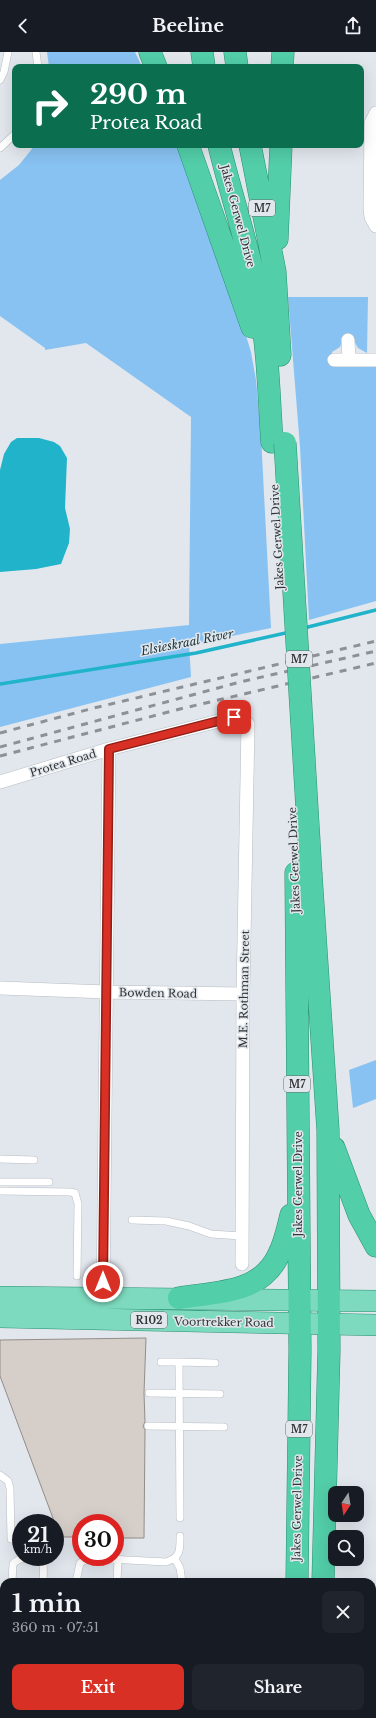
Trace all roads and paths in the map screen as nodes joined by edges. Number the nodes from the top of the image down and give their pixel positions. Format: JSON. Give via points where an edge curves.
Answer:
{"nodes":[{"id":1,"x":8,"y":52,"type":"edge"},
{"id":2,"x":36,"y":52,"type":"edge"},
{"id":3,"x":150,"y":52,"type":"edge"},
{"id":4,"x":202,"y":52,"type":"edge"},
{"id":5,"x":235,"y":52,"type":"edge"},
{"id":6,"x":283,"y":52,"type":"edge"},
{"id":7,"x":38,"y":64,"type":"edge"},
{"id":8,"x":155,"y":64,"type":"edge"},
{"id":9,"x":204,"y":64,"type":"edge"},
{"id":10,"x":237,"y":64,"type":"edge"},
{"id":11,"x":282,"y":64,"type":"edge"},
{"id":12,"x":0,"y":80,"type":"edge"},
{"id":13,"x":376,"y":113,"type":"edge"},
{"id":14,"x":12,"y":137,"type":"edge"},
{"id":15,"x":0,"y":148,"type":"edge"},
{"id":16,"x":189,"y":148,"type":"edge"},
{"id":17,"x":220,"y":148,"type":"edge"},
{"id":18,"x":251,"y":148,"type":"edge"},
{"id":19,"x":281,"y":148,"type":"edge"},
{"id":20,"x":376,"y":226,"type":"edge"},
{"id":21,"x":275,"y":272,"type":"junction"},
{"id":22,"x":348,"y":340,"type":"dead end"},
{"id":23,"x":334,"y":360,"type":"dead end"},
{"id":24,"x":349,"y":360,"type":"junction"},
{"id":25,"x":376,"y":360,"type":"edge"},
{"id":26,"x":268,"y":384,"type":"junction"},
{"id":27,"x":278,"y":442,"type":"junction"},
{"id":28,"x":242,"y":718,"type":"joint"},
{"id":29,"x":109,"y":749,"type":"junction"},
{"id":30,"x":0,"y":782,"type":"edge"},
{"id":31,"x":303,"y":874,"type":"junction"},
{"id":32,"x":0,"y":988,"type":"edge"},
{"id":33,"x":107,"y":992,"type":"junction"},
{"id":34,"x":243,"y":994,"type":"junction"},
{"id":35,"x":328,"y":1130,"type":"junction"},
{"id":36,"x":0,"y":1159,"type":"edge"},
{"id":37,"x":34,"y":1160,"type":"dead end"},
{"id":38,"x":0,"y":1182,"type":"edge"},
{"id":39,"x":49,"y":1182,"type":"dead end"},
{"id":40,"x":0,"y":1191,"type":"edge"},
{"id":41,"x":298,"y":1192,"type":"junction"},
{"id":42,"x":132,"y":1220,"type":"dead end"},
{"id":43,"x":242,"y":1236,"type":"junction"},
{"id":44,"x":376,"y":1246,"type":"edge"},
{"id":45,"x":242,"y":1264,"type":"dead end"},
{"id":46,"x":76,"y":1276,"type":"dead end"},
{"id":47,"x":0,"y":1297,"type":"edge"},
{"id":48,"x":103,"y":1298,"type":"junction"},
{"id":49,"x":179,"y":1298,"type":"junction"},
{"id":50,"x":299,"y":1300,"type":"junction"},
{"id":51,"x":329,"y":1300,"type":"junction"},
{"id":52,"x":376,"y":1301,"type":"edge"},
{"id":53,"x":0,"y":1316,"type":"edge"},
{"id":54,"x":299,"y":1324,"type":"junction"},
{"id":55,"x":329,"y":1324,"type":"junction"},
{"id":56,"x":376,"y":1325,"type":"edge"},
{"id":57,"x":161,"y":1362,"type":"dead end"},
{"id":58,"x":179,"y":1362,"type":"junction"},
{"id":59,"x":214,"y":1363,"type":"dead end"},
{"id":60,"x":149,"y":1393,"type":"dead end"},
{"id":61,"x":180,"y":1394,"type":"junction"},
{"id":62,"x":220,"y":1394,"type":"dead end"},
{"id":63,"x":148,"y":1426,"type":"dead end"},
{"id":64,"x":180,"y":1426,"type":"junction"},
{"id":65,"x":224,"y":1427,"type":"dead end"},
{"id":66,"x":0,"y":1475,"type":"edge"},
{"id":67,"x":180,"y":1518,"type":"dead end"},
{"id":68,"x":180,"y":1536,"type":"dead end"},
{"id":69,"x":12,"y":1539,"type":"edge"},
{"id":70,"x":175,"y":1559,"type":"junction"},
{"id":71,"x":124,"y":1560,"type":"edge"},
{"id":72,"x":13,"y":1566,"type":"edge"},
{"id":73,"x":43,"y":1566,"type":"edge"},
{"id":74,"x":80,"y":1566,"type":"edge"},
{"id":75,"x":118,"y":1566,"type":"edge"},
{"id":76,"x":12,"y":1578,"type":"edge"},
{"id":77,"x":43,"y":1578,"type":"edge"},
{"id":78,"x":77,"y":1578,"type":"edge"},
{"id":79,"x":117,"y":1578,"type":"edge"},
{"id":80,"x":181,"y":1578,"type":"edge"},
{"id":81,"x":297,"y":1578,"type":"edge"},
{"id":82,"x":323,"y":1578,"type":"edge"}],
"edges":[{"from":1,"to":12,"type":"lane"},
{"from":2,"to":7,"type":"lane"},
{"from":3,"to":8,"type":"highway"},
{"from":4,"to":9,"type":"highway"},
{"from":5,"to":10,"type":"highway"},
{"from":6,"to":11,"type":"highway"},
{"from":13,"to":20,"type":"street","via":[[371,123],[370,208]]},
{"from":14,"to":15,"type":"lane"},
{"from":16,"to":26,"type":"highway","via":[[247,309]]},
{"from":17,"to":26,"type":"highway","name":"Jakes Gerwel Drive","number":"M7","via":[[259,298],[266,343]]},
{"from":18,"to":21,"type":"highway","name":"Jakes Gerwel Drive","number":"M7"},
{"from":19,"to":21,"type":"highway"},
{"from":21,"to":27,"type":"highway","name":"Jakes Gerwel Drive","number":"M7"},
{"from":22,"to":24,"type":"street"},
{"from":23,"to":24,"type":"street"},
{"from":24,"to":25,"type":"street"},
{"from":26,"to":27,"type":"highway","name":"Jakes Gerwel Drive","number":"M7"},
{"from":27,"to":31,"type":"highway","name":"Jakes Gerwel Drive","number":"M7","bridge":true},
{"from":28,"to":29,"type":"street","name":"Protea Road","via":[[234,717]]},
{"from":28,"to":34,"type":"street","name":"M.E. Rothman Street","via":[[249,728]]},
{"from":29,"to":30,"type":"street","name":"Protea Road"},
{"from":29,"to":33,"type":"street"},
{"from":31,"to":35,"type":"highway","name":"Jakes Gerwel Drive","number":"M7"},
{"from":31,"to":41,"type":"highway","name":"Jakes Gerwel Drive","number":"M7"},
{"from":32,"to":33,"type":"street","name":"Bowden Road"},
{"from":33,"to":34,"type":"street","name":"Bowden Road"},
{"from":33,"to":48,"type":"street"},
{"from":34,"to":43,"type":"street","name":"M.E. Rothman Street"},
{"from":35,"to":44,"type":"highway","via":[[359,1215]]},
{"from":35,"to":51,"type":"highway","name":"Jakes Gerwel Drive","number":"M7"},
{"from":36,"to":37,"type":"lane"},
{"from":38,"to":39,"type":"lane"},
{"from":40,"to":46,"type":"lane","via":[[75,1194],[78,1204]]},
{"from":41,"to":49,"type":"highway","via":[[282,1246],[266,1274],[242,1288]]},
{"from":41,"to":50,"type":"highway","name":"Jakes Gerwel Drive","number":"M7"},
{"from":42,"to":43,"type":"lane","via":[[166,1221],[211,1234]]},
{"from":43,"to":45,"type":"street","name":"M.E. Rothman Street"},
{"from":47,"to":48,"type":"main road","name":"Voortrekker Road","number":"R102"},
{"from":48,"to":49,"type":"main road","name":"Voortrekker Road","number":"R102"},
{"from":49,"to":50,"type":"main road","name":"Voortrekker Road","number":"R102"},
{"from":50,"to":51,"type":"main road","name":"Voortrekker Road","number":"R102"},
{"from":50,"to":54,"type":"highway","name":"Jakes Gerwel Drive","number":"M7"},
{"from":51,"to":52,"type":"main road","name":"Voortrekker Road","number":"R102"},
{"from":51,"to":55,"type":"highway","name":"Jakes Gerwel Drive","number":"M7"},
{"from":53,"to":54,"type":"main road","name":"Voortrekker Road","number":"R102"},
{"from":54,"to":55,"type":"main road","name":"Voortrekker Road","number":"R102"},
{"from":54,"to":81,"type":"highway","name":"Jakes Gerwel Drive","number":"M7"},
{"from":55,"to":56,"type":"main road","name":"Voortrekker Road","number":"R102"},
{"from":55,"to":82,"type":"highway","name":"Jakes Gerwel Drive","number":"M7"},
{"from":57,"to":58,"type":"lane"},
{"from":58,"to":59,"type":"lane"},
{"from":58,"to":61,"type":"lane"},
{"from":60,"to":61,"type":"lane"},
{"from":61,"to":62,"type":"lane"},
{"from":61,"to":64,"type":"lane"},
{"from":63,"to":64,"type":"lane"},
{"from":64,"to":65,"type":"lane"},
{"from":64,"to":67,"type":"lane"},
{"from":66,"to":69,"type":"lane","via":[[8,1481],[10,1488]]},
{"from":68,"to":70,"type":"lane","via":[[179,1554]]},
{"from":70,"to":71,"type":"lane","via":[[166,1562]]},
{"from":70,"to":80,"type":"lane"},
{"from":72,"to":76,"type":"lane"},
{"from":73,"to":77,"type":"lane"},
{"from":74,"to":78,"type":"lane"},
{"from":75,"to":79,"type":"lane"}]}
